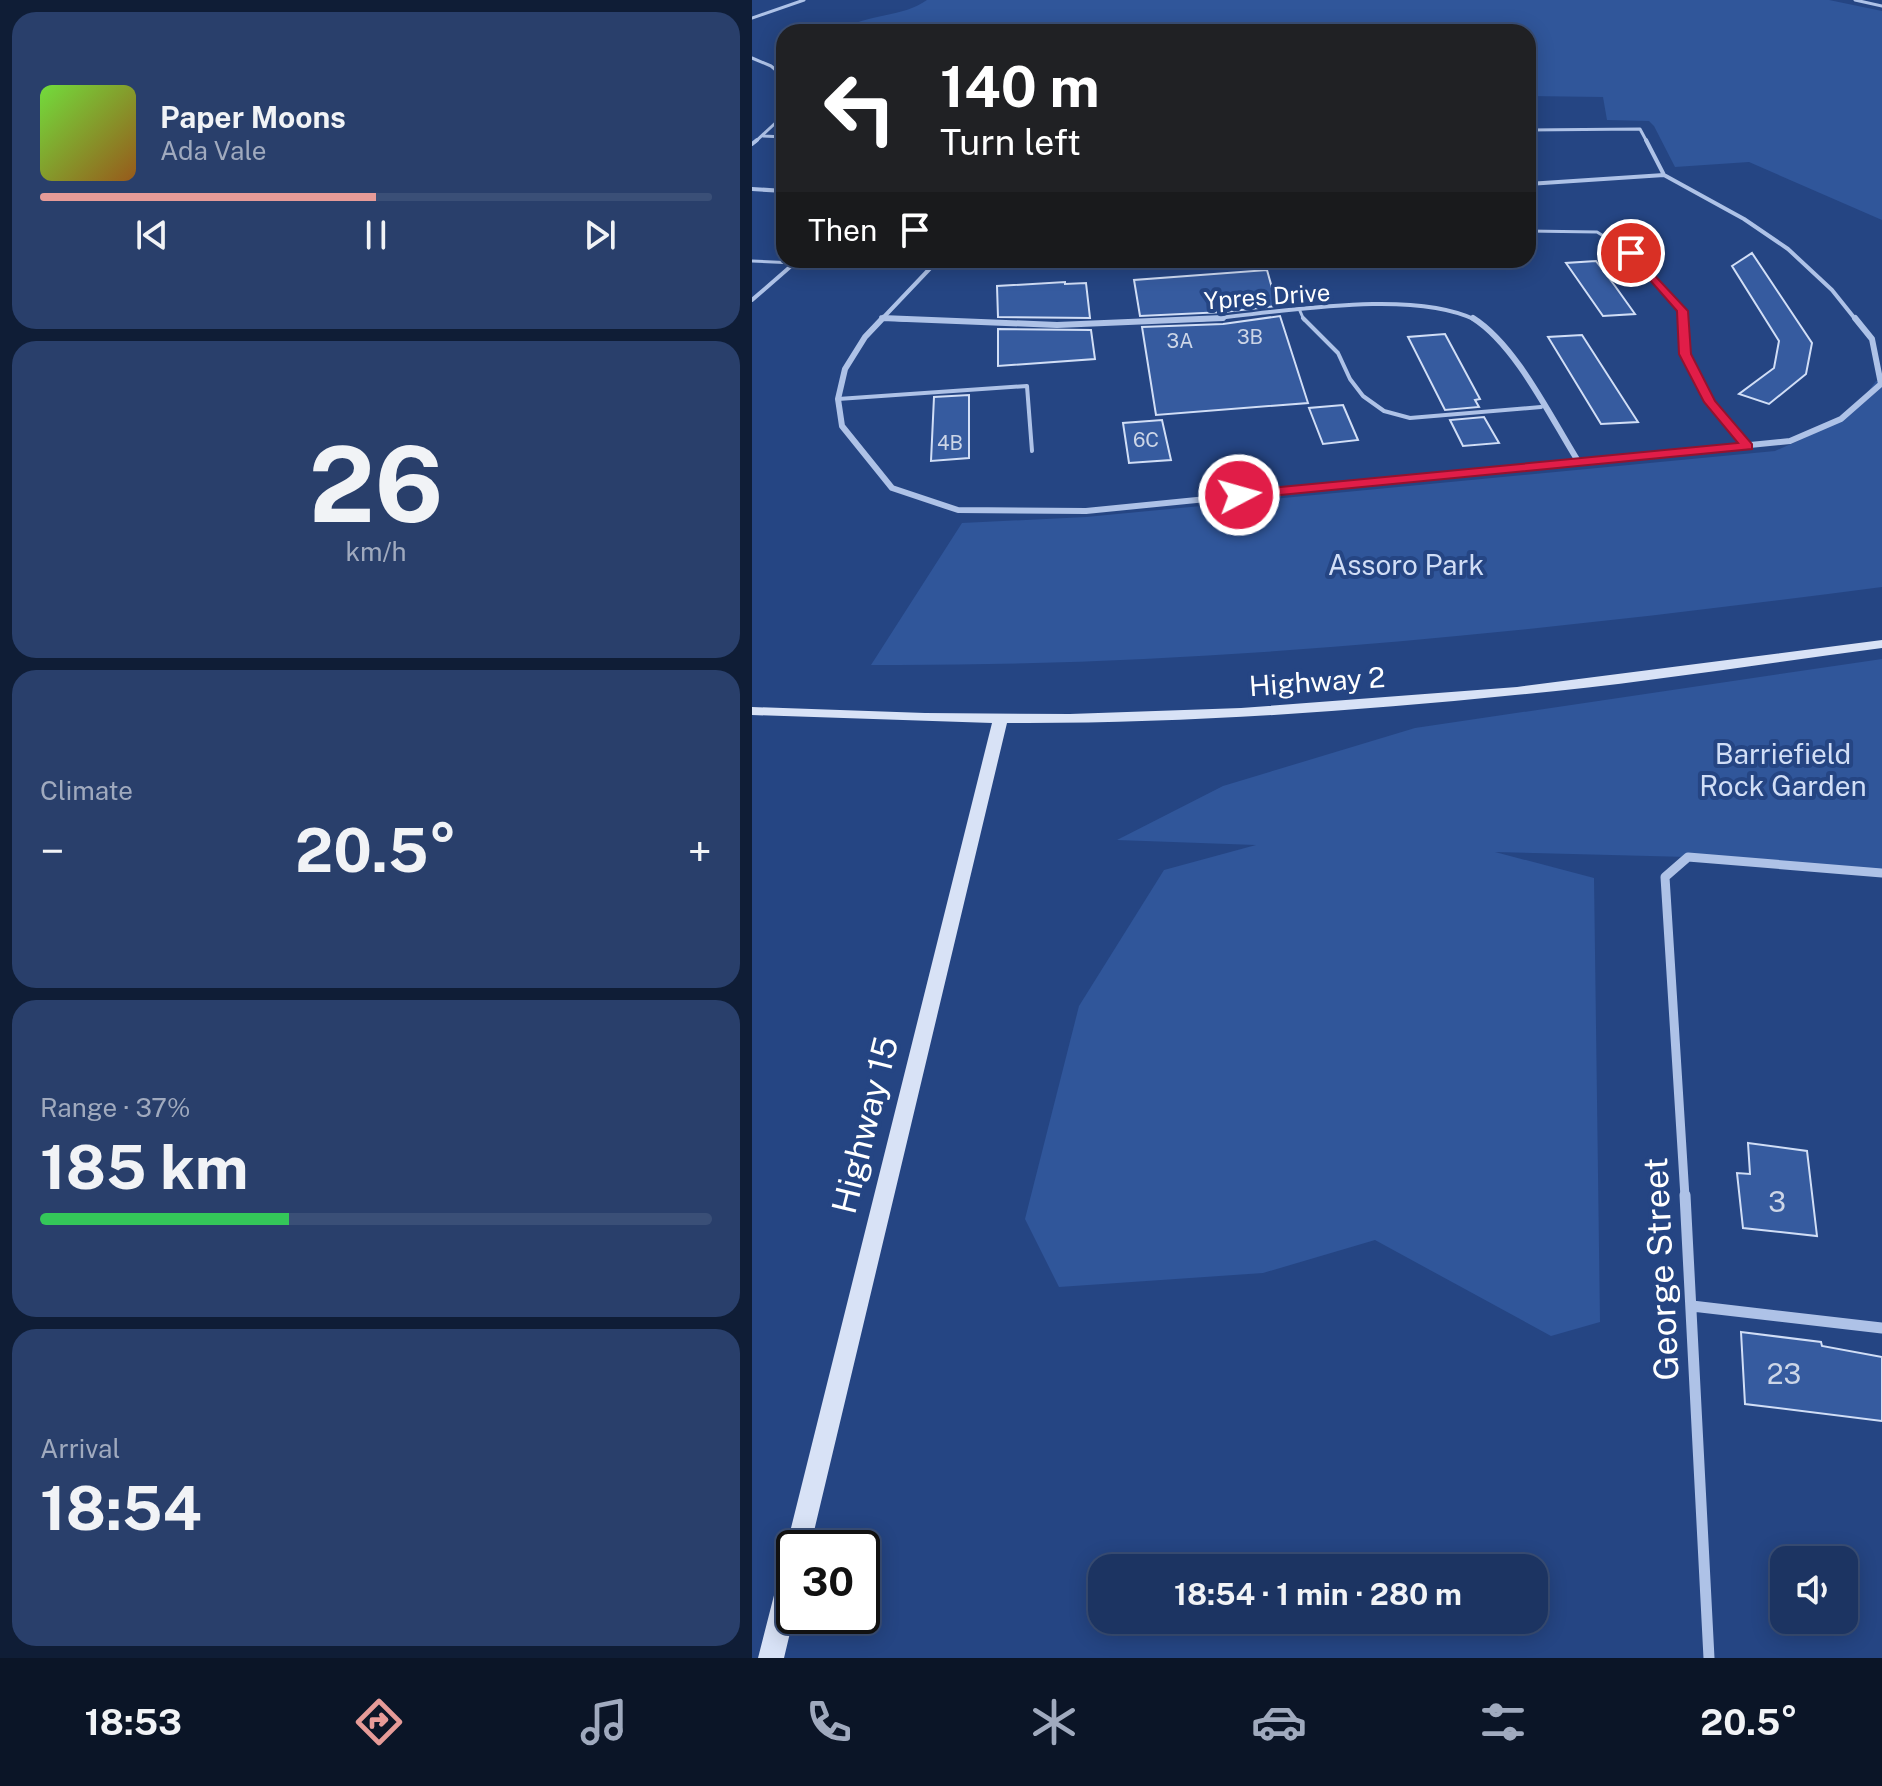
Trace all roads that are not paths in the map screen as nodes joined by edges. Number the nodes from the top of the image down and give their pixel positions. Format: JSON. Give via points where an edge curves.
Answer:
{"nodes":[{"id":1,"x":804,"y":0,"type":"edge"},
{"id":2,"x":1855,"y":0,"type":"edge"},
{"id":3,"x":1882,"y":6,"type":"edge"},
{"id":4,"x":752,"y":18,"type":"edge"},
{"id":5,"x":752,"y":58,"type":"edge"},
{"id":6,"x":776,"y":70,"type":"edge"},
{"id":7,"x":776,"y":123,"type":"edge"},
{"id":8,"x":1536,"y":130,"type":"edge"},
{"id":9,"x":763,"y":136,"type":"junction"},
{"id":10,"x":776,"y":137,"type":"edge"},
{"id":11,"x":752,"y":144,"type":"edge"},
{"id":12,"x":1664,"y":175,"type":"junction"},
{"id":13,"x":1536,"y":183,"type":"edge"},
{"id":14,"x":752,"y":189,"type":"edge"},
{"id":15,"x":776,"y":190,"type":"edge"},
{"id":16,"x":1536,"y":231,"type":"edge"},
{"id":17,"x":752,"y":261,"type":"edge"},
{"id":18,"x":776,"y":261,"type":"edge"},
{"id":19,"x":789,"y":268,"type":"edge"},
{"id":20,"x":930,"y":268,"type":"edge"},
{"id":21,"x":752,"y":300,"type":"edge"},
{"id":22,"x":1300,"y":311,"type":"junction"},
{"id":23,"x":882,"y":318,"type":"junction"},
{"id":24,"x":838,"y":399,"type":"junction"},
{"id":25,"x":1541,"y":407,"type":"junction"},
{"id":26,"x":1747,"y":446,"type":"junction"},
{"id":27,"x":1032,"y":451,"type":"dead end"},
{"id":28,"x":1578,"y":461,"type":"junction"},
{"id":29,"x":1882,"y":644,"type":"edge"},
{"id":30,"x":752,"y":711,"type":"edge"},
{"id":31,"x":1001,"y":718,"type":"junction"},
{"id":32,"x":1882,"y":873,"type":"edge"},
{"id":33,"x":1692,"y":1306,"type":"junction"},
{"id":34,"x":1882,"y":1328,"type":"edge"},
{"id":35,"x":802,"y":1530,"type":"edge"},
{"id":36,"x":777,"y":1634,"type":"edge"},
{"id":37,"x":771,"y":1658,"type":"edge"},
{"id":38,"x":1709,"y":1658,"type":"edge"}],
"edges":[{"from":1,"to":4,"type":"street"},
{"from":2,"to":3,"type":"street"},
{"from":5,"to":6,"type":"street"},
{"from":7,"to":9,"type":"street"},
{"from":8,"to":12,"type":"street","via":[[1640,129]]},
{"from":9,"to":10,"type":"street"},
{"from":9,"to":11,"type":"street"},
{"from":12,"to":13,"type":"street"},
{"from":12,"to":26,"type":"street","via":[[1788,249],[1832,290],[1872,339],[1881,384],[1841,419],[1790,441]]},
{"from":14,"to":15,"type":"street"},
{"from":16,"to":26,"type":"lane","via":[[1597,232],[1631,253],[1683,311],[1685,354],[1710,402]]},
{"from":17,"to":18,"type":"lane"},
{"from":19,"to":21,"type":"street"},
{"from":20,"to":23,"type":"street"},
{"from":22,"to":23,"type":"street","name":"Ypres Drive","via":[[1025,326]]},
{"from":22,"to":25,"type":"street","name":"Ypres Drive","via":[[1422,305],[1477,320],[1500,342]]},
{"from":22,"to":25,"type":"lane","via":[[1306,326],[1339,354],[1352,383],[1389,415],[1410,418]]},
{"from":23,"to":24,"type":"street","via":[[845,369]]},
{"from":24,"to":27,"type":"lane","via":[[1027,386]]},
{"from":24,"to":28,"type":"street","via":[[842,426],[892,488],[958,510],[1086,511]]},
{"from":25,"to":28,"type":"street","name":"Ypres Drive"},
{"from":26,"to":28,"type":"street"},
{"from":29,"to":31,"type":"main road","name":"Highway 2","via":[[1374,704]]},
{"from":30,"to":31,"type":"main road","name":"Highway 2"},
{"from":31,"to":35,"type":"main road","name":"Highway 15"},
{"from":32,"to":33,"type":"street","name":"George Street","via":[[1688,857],[1665,877]]},
{"from":33,"to":34,"type":"street"},
{"from":33,"to":38,"type":"street","name":"George Street"},
{"from":36,"to":37,"type":"main road"}]}
